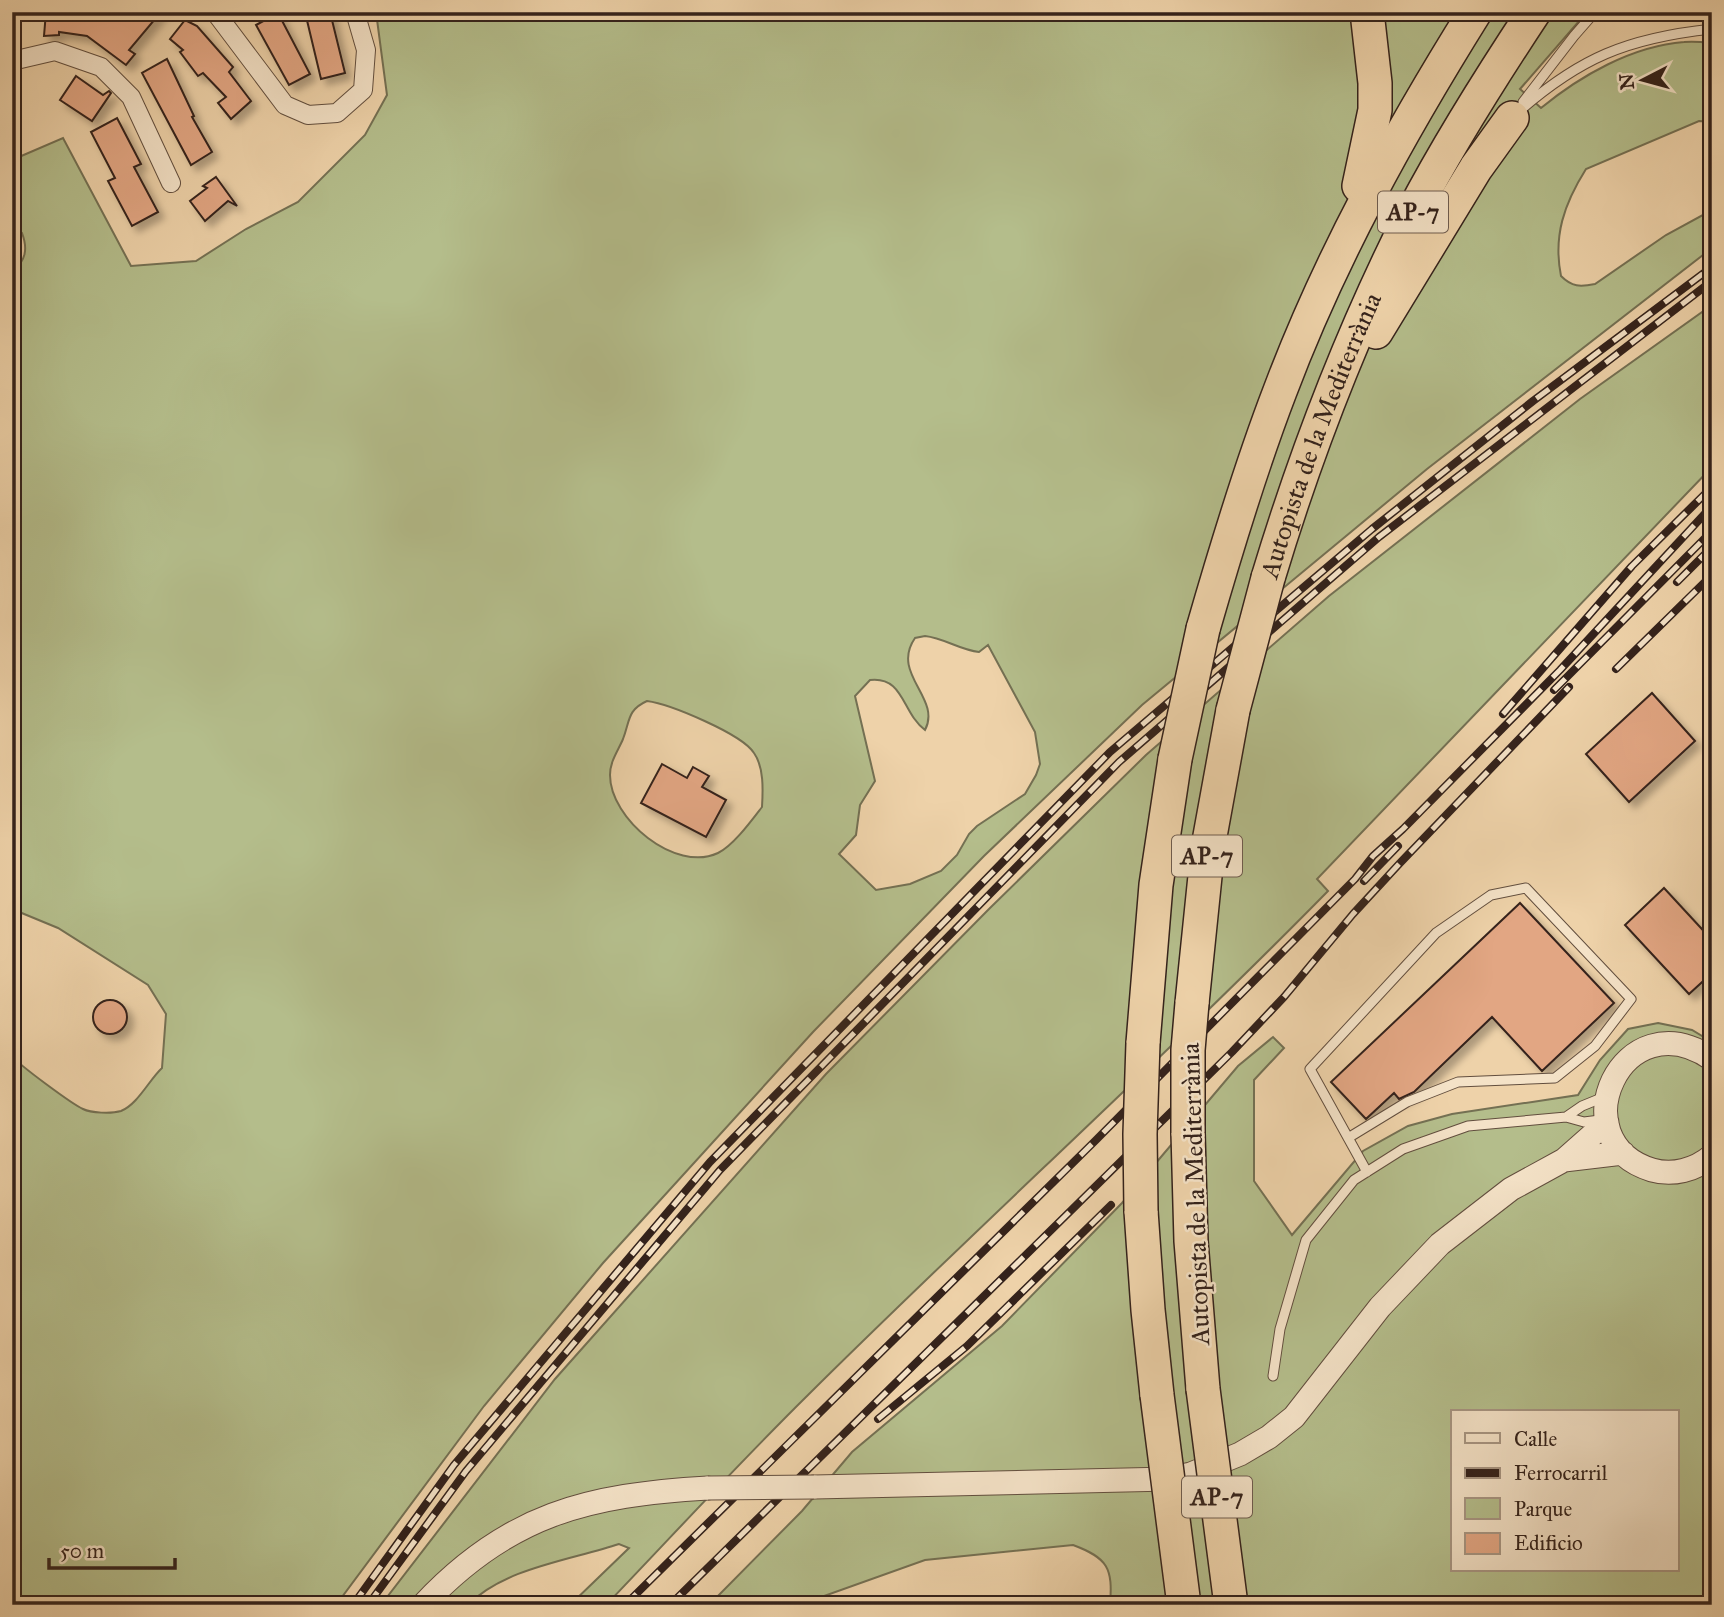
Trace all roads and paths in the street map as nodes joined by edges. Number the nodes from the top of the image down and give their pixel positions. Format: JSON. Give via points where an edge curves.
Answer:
{"nodes":[{"id":1,"x":215,"y":12,"type":"edge"},
{"id":2,"x":355,"y":12,"type":"edge"},
{"id":3,"x":1367,"y":12,"type":"edge"},
{"id":4,"x":1475,"y":12,"type":"edge"},
{"id":5,"x":1534,"y":12,"type":"edge"},
{"id":6,"x":1595,"y":12,"type":"edge"},
{"id":7,"x":1712,"y":29,"type":"edge"},
{"id":8,"x":12,"y":61,"type":"edge"},
{"id":9,"x":1512,"y":118,"type":"junction"},
{"id":10,"x":171,"y":183,"type":"dead end"},
{"id":11,"x":1350,"y":233,"type":"junction"},
{"id":12,"x":1318,"y":426,"type":"junction"},
{"id":13,"x":1712,"y":1059,"type":"edge"},
{"id":14,"x":1606,"y":1113,"type":"junction"},
{"id":15,"x":1566,"y":1117,"type":"junction"},
{"id":16,"x":1349,"y":1138,"type":"junction"},
{"id":17,"x":1623,"y":1153,"type":"junction"},
{"id":18,"x":1710,"y":1159,"type":"edge"},
{"id":19,"x":1564,"y":1160,"type":"junction"},
{"id":20,"x":1367,"y":1172,"type":"junction"},
{"id":21,"x":1273,"y":1376,"type":"dead end"},
{"id":22,"x":423,"y":1605,"type":"edge"},
{"id":23,"x":1184,"y":1605,"type":"edge"},
{"id":24,"x":1231,"y":1605,"type":"edge"}],
"edges":[{"from":1,"to":2,"type":"street","via":[[285,104],[308,114],[337,113],[363,90],[366,50]]},
{"from":3,"to":11,"type":"highway","via":[[1375,110]]},
{"from":4,"to":11,"type":"highway","name":"Autopista de la Mediterrània","number":"AP-7"},
{"from":5,"to":12,"type":"highway","name":"Autopista de la Mediterrània","number":"AP-7","via":[[1414,211]]},
{"from":6,"to":9,"type":"lane"},
{"from":7,"to":9,"type":"lane","via":[[1647,38],[1607,52],[1564,75]]},
{"from":8,"to":10,"type":"street","via":[[55,51],[101,67],[131,97]]},
{"from":9,"to":12,"type":"highway","via":[[1476,168]]},
{"from":11,"to":23,"type":"highway","name":"Autopista de la Mediterrània","number":"AP-7","bridge":true,"via":[[1280,389],[1225,552],[1175,759],[1156,885],[1143,1043],[1141,1212],[1157,1395]]},
{"from":12,"to":24,"type":"highway","name":"Autopista de la Mediterrània","number":"AP-7","bridge":true,"via":[[1268,578],[1233,710],[1208,847],[1188,1050],[1191,1241],[1203,1389]]},
{"from":13,"to":14,"type":"street","via":[[1678,1044],[1654,1045],[1632,1056],[1615,1074]]},
{"from":14,"to":15,"type":"lane","via":[[1584,1122]]},
{"from":14,"to":15,"type":"lane","via":[[1582,1107]]},
{"from":14,"to":17,"type":"street","via":[[1610,1133]]},
{"from":14,"to":19,"type":"street"},
{"from":15,"to":20,"type":"lane","via":[[1468,1126],[1403,1149]]},
{"from":16,"to":16,"type":"lane","via":[[1310,1069],[1436,933],[1491,895],[1526,888],[1631,999],[1595,1046],[1555,1078],[1458,1082],[1407,1102]]},
{"from":16,"to":20,"type":"lane"},
{"from":17,"to":18,"type":"street","via":[[1657,1171],[1683,1171]]},
{"from":17,"to":19,"type":"street"},
{"from":19,"to":22,"type":"street","bridge":true,"via":[[1511,1189],[1440,1244],[1380,1307],[1294,1417],[1269,1437],[1213,1466],[1169,1479],[1138,1481],[708,1488],[621,1495],[569,1508],[493,1544],[444,1582]]},
{"from":20,"to":21,"type":"lane","via":[[1354,1180],[1306,1240],[1280,1329]]}]}
